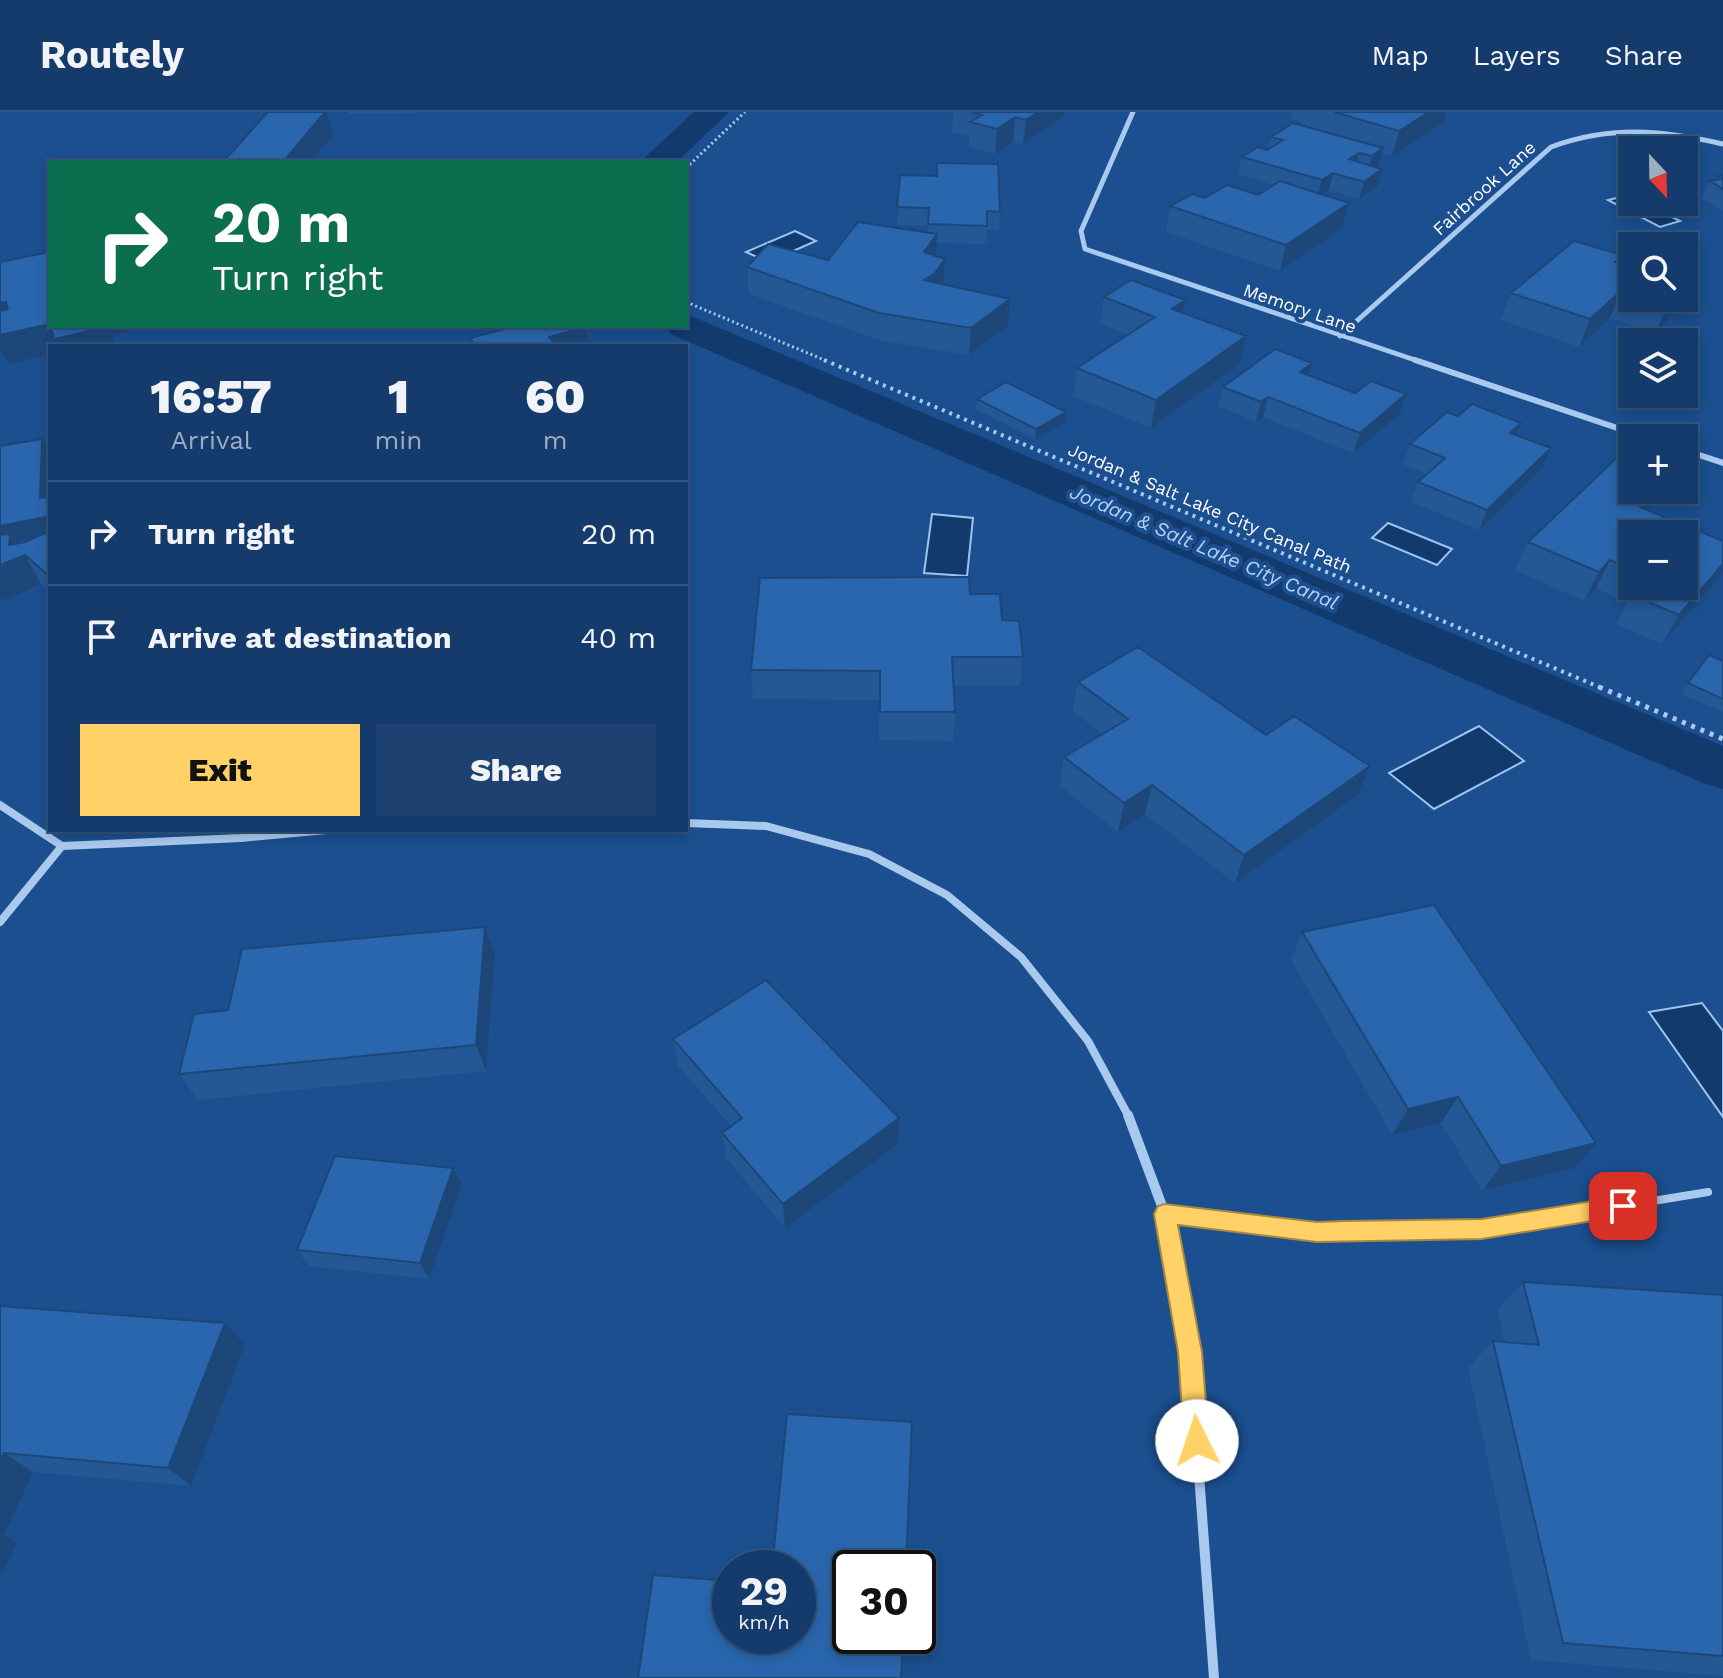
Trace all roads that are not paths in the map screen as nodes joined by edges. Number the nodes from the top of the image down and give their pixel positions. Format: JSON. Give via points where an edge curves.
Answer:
{"nodes":[{"id":1,"x":1133,"y":112,"type":"edge"},
{"id":2,"x":1723,"y":144,"type":"edge"},
{"id":3,"x":1340,"y":336,"type":"junction"},
{"id":4,"x":1618,"y":428,"type":"edge"},
{"id":5,"x":1698,"y":455,"type":"edge"},
{"id":6,"x":1723,"y":463,"type":"edge"},
{"id":7,"x":0,"y":805,"type":"edge"},
{"id":8,"x":688,"y":823,"type":"edge"},
{"id":9,"x":305,"y":832,"type":"edge"},
{"id":10,"x":62,"y":846,"type":"junction"},
{"id":11,"x":0,"y":922,"type":"edge"},
{"id":12,"x":1708,"y":1192,"type":"dead end"},
{"id":13,"x":1165,"y":1214,"type":"junction"},
{"id":14,"x":1214,"y":1678,"type":"edge"}],
"edges":[{"from":1,"to":3,"type":"street","name":"Memory Lane","via":[[1081,231],[1085,249]]},
{"from":2,"to":3,"type":"street","name":"Fairbrook Lane","via":[[1639,129],[1604,130],[1551,147]]},
{"from":3,"to":4,"type":"street","name":"Memory Lane"},
{"from":5,"to":6,"type":"street"},
{"from":7,"to":10,"type":"street"},
{"from":8,"to":13,"type":"street","via":[[766,826],[869,854],[947,895],[1021,957],[1088,1041],[1136,1130]]},
{"from":9,"to":10,"type":"street"},
{"from":10,"to":11,"type":"street"},
{"from":12,"to":13,"type":"lane","via":[[1482,1229],[1317,1232]]},
{"from":13,"to":14,"type":"street","via":[[1190,1352]]}]}
